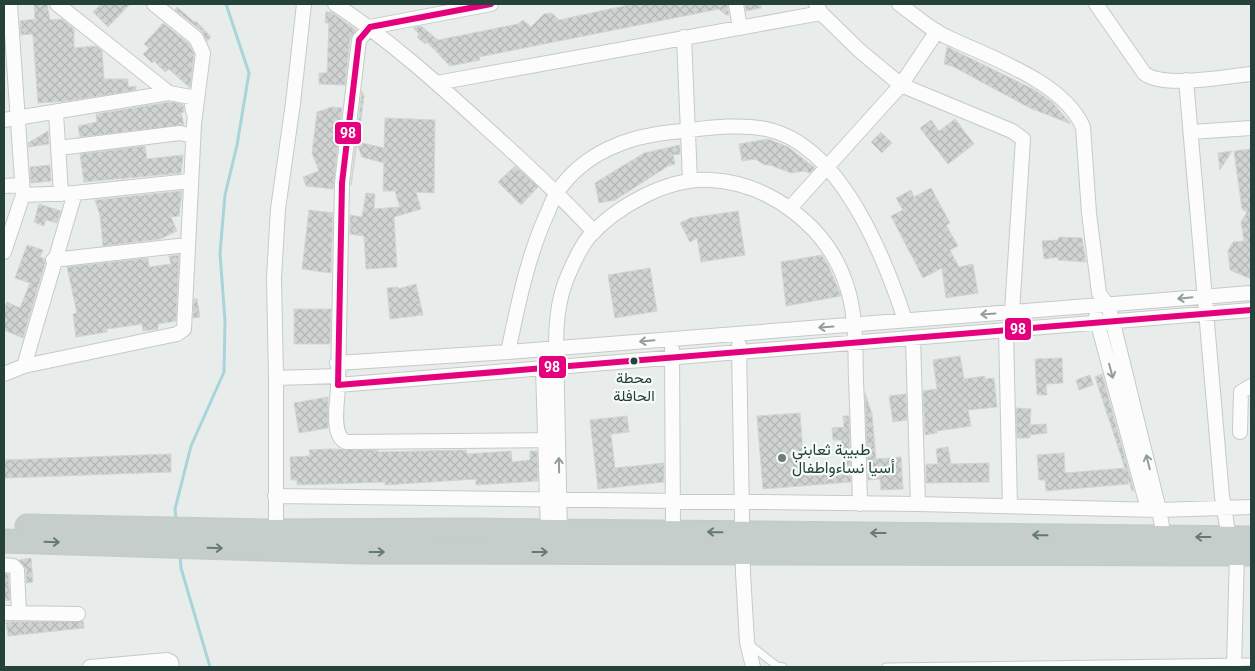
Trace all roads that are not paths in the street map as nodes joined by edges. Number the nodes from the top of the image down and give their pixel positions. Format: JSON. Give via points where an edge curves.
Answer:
{"nodes":[{"id":1,"x":10,"y":4,"type":"edge"},
{"id":2,"x":58,"y":4,"type":"edge"},
{"id":3,"x":154,"y":4,"type":"edge"},
{"id":4,"x":304,"y":4,"type":"edge"},
{"id":5,"x":335,"y":4,"type":"edge"},
{"id":6,"x":491,"y":4,"type":"edge"},
{"id":7,"x":736,"y":4,"type":"edge"},
{"id":8,"x":898,"y":4,"type":"edge"},
{"id":9,"x":1096,"y":4,"type":"edge"},
{"id":10,"x":819,"y":9,"type":"edge"},
{"id":11,"x":370,"y":27,"type":"junction"},
{"id":12,"x":740,"y":28,"type":"junction"},
{"id":13,"x":937,"y":32,"type":"junction"},
{"id":14,"x":684,"y":37,"type":"junction"},
{"id":15,"x":1251,"y":74,"type":"edge"},
{"id":16,"x":9,"y":78,"type":"edge"},
{"id":17,"x":1186,"y":80,"type":"junction"},
{"id":18,"x":436,"y":83,"type":"junction"},
{"id":19,"x":901,"y":85,"type":"junction"},
{"id":20,"x":169,"y":94,"type":"junction"},
{"id":21,"x":56,"y":113,"type":"junction"},
{"id":22,"x":11,"y":119,"type":"edge"},
{"id":23,"x":1251,"y":128,"type":"edge"},
{"id":24,"x":194,"y":130,"type":"junction"},
{"id":25,"x":688,"y":130,"type":"junction"},
{"id":26,"x":1191,"y":132,"type":"junction"},
{"id":27,"x":59,"y":148,"type":"junction"},
{"id":28,"x":827,"y":166,"type":"junction"},
{"id":29,"x":690,"y":180,"type":"junction"},
{"id":30,"x":190,"y":182,"type":"junction"},
{"id":31,"x":4,"y":186,"type":"edge"},
{"id":32,"x":23,"y":190,"type":"junction"},
{"id":33,"x":557,"y":192,"type":"junction"},
{"id":34,"x":68,"y":193,"type":"junction"},
{"id":35,"x":790,"y":208,"type":"junction"},
{"id":36,"x":594,"y":232,"type":"junction"},
{"id":37,"x":187,"y":245,"type":"junction"},
{"id":38,"x":4,"y":252,"type":"edge"},
{"id":39,"x":54,"y":260,"type":"junction"},
{"id":40,"x":1099,"y":293,"type":"junction"},
{"id":41,"x":1251,"y":293,"type":"edge"},
{"id":42,"x":1206,"y":296,"type":"junction"},
{"id":43,"x":1108,"y":306,"type":"junction"},
{"id":44,"x":1093,"y":307,"type":"junction"},
{"id":45,"x":1251,"y":310,"type":"edge"},
{"id":46,"x":1012,"y":312,"type":"junction"},
{"id":47,"x":1208,"y":314,"type":"junction"},
{"id":48,"x":905,"y":320,"type":"junction"},
{"id":49,"x":1113,"y":323,"type":"junction"},
{"id":50,"x":1098,"y":324,"type":"junction"},
{"id":51,"x":854,"y":325,"type":"junction"},
{"id":52,"x":1006,"y":332,"type":"junction"},
{"id":53,"x":739,"y":334,"type":"junction"},
{"id":54,"x":672,"y":338,"type":"junction"},
{"id":55,"x":913,"y":339,"type":"junction"},
{"id":56,"x":855,"y":344,"type":"junction"},
{"id":57,"x":556,"y":348,"type":"junction"},
{"id":58,"x":508,"y":352,"type":"junction"},
{"id":59,"x":739,"y":352,"type":"junction"},
{"id":60,"x":671,"y":357,"type":"junction"},
{"id":61,"x":24,"y":366,"type":"junction"},
{"id":62,"x":550,"y":367,"type":"junction"},
{"id":63,"x":4,"y":374,"type":"edge"},
{"id":64,"x":338,"y":375,"type":"junction"},
{"id":65,"x":276,"y":378,"type":"junction"},
{"id":66,"x":1251,"y":386,"type":"edge"},
{"id":67,"x":1217,"y":431,"type":"junction"},
{"id":68,"x":1246,"y":432,"type":"edge"},
{"id":69,"x":544,"y":440,"type":"junction"},
{"id":70,"x":558,"y":440,"type":"junction"},
{"id":71,"x":275,"y":496,"type":"junction"},
{"id":72,"x":553,"y":498,"type":"junction"},
{"id":73,"x":672,"y":501,"type":"junction"},
{"id":74,"x":743,"y":502,"type":"junction"},
{"id":75,"x":860,"y":504,"type":"junction"},
{"id":76,"x":918,"y":504,"type":"junction"},
{"id":77,"x":1010,"y":506,"type":"junction"},
{"id":78,"x":1224,"y":507,"type":"junction"},
{"id":79,"x":1251,"y":507,"type":"edge"},
{"id":80,"x":1154,"y":510,"type":"junction"},
{"id":81,"x":4,"y":526,"type":"edge"},
{"id":82,"x":276,"y":531,"type":"junction"},
{"id":83,"x":554,"y":531,"type":"junction"},
{"id":84,"x":673,"y":531,"type":"junction"},
{"id":85,"x":1164,"y":538,"type":"junction"},
{"id":86,"x":1251,"y":538,"type":"edge"},
{"id":87,"x":4,"y":541,"type":"edge"},
{"id":88,"x":742,"y":542,"type":"junction"},
{"id":89,"x":1239,"y":549,"type":"edge"},
{"id":90,"x":4,"y":565,"type":"edge"},
{"id":91,"x":4,"y":613,"type":"edge"},
{"id":92,"x":19,"y":613,"type":"junction"},
{"id":93,"x":78,"y":614,"type":"dead end"},
{"id":94,"x":747,"y":642,"type":"junction"},
{"id":95,"x":1251,"y":662,"type":"edge"},
{"id":96,"x":1234,"y":665,"type":"edge"},
{"id":97,"x":90,"y":667,"type":"edge"},
{"id":98,"x":172,"y":667,"type":"edge"},
{"id":99,"x":753,"y":667,"type":"edge"},
{"id":100,"x":782,"y":667,"type":"edge"},
{"id":101,"x":886,"y":667,"type":"edge"}],
"edges":[{"from":1,"to":16,"type":"street"},
{"from":2,"to":20,"type":"street"},
{"from":3,"to":24,"type":"street","via":[[201,45],[203,58]]},
{"from":4,"to":65,"type":"street","via":[[278,209],[274,278]]},
{"from":5,"to":11,"type":"street"},
{"from":6,"to":11,"type":"street"},
{"from":7,"to":12,"type":"street"},
{"from":8,"to":13,"type":"street"},
{"from":9,"to":17,"type":"street","via":[[1147,76],[1160,80]]},
{"from":10,"to":12,"type":"street"},
{"from":10,"to":19,"type":"street","via":[[860,51]]},
{"from":11,"to":18,"type":"street"},
{"from":11,"to":64,"type":"street","via":[[361,36],[357,49],[342,183]]},
{"from":12,"to":14,"type":"street"},
{"from":13,"to":19,"type":"street"},
{"from":13,"to":40,"type":"street","via":[[1038,81],[1060,95],[1079,118],[1083,127]]},
{"from":14,"to":18,"type":"street"},
{"from":14,"to":25,"type":"street"},
{"from":15,"to":17,"type":"street"},
{"from":16,"to":22,"type":"street"},
{"from":17,"to":26,"type":"street"},
{"from":18,"to":33,"type":"street"},
{"from":19,"to":28,"type":"street"},
{"from":19,"to":46,"type":"street","via":[[1012,131],[1023,139]]},
{"from":20,"to":21,"type":"street"},
{"from":20,"to":24,"type":"street","via":[[191,97]]},
{"from":21,"to":22,"type":"street"},
{"from":21,"to":27,"type":"street"},
{"from":22,"to":32,"type":"street"},
{"from":23,"to":26,"type":"street"},
{"from":24,"to":27,"type":"street"},
{"from":24,"to":30,"type":"street"},
{"from":25,"to":28,"type":"street","via":[[730,126],[768,129],[784,135]]},
{"from":25,"to":29,"type":"street"},
{"from":25,"to":33,"type":"street","via":[[666,132],[614,146],[584,162]]},
{"from":26,"to":42,"type":"street"},
{"from":27,"to":34,"type":"street"},
{"from":28,"to":35,"type":"street"},
{"from":28,"to":48,"type":"street","via":[[874,239]]},
{"from":29,"to":35,"type":"street","via":[[732,184]]},
{"from":29,"to":36,"type":"street","via":[[648,194]]},
{"from":30,"to":34,"type":"street"},
{"from":30,"to":37,"type":"street"},
{"from":31,"to":32,"type":"street"},
{"from":32,"to":34,"type":"street"},
{"from":32,"to":38,"type":"street"},
{"from":33,"to":36,"type":"street"},
{"from":33,"to":58,"type":"street","via":[[526,273]]},
{"from":34,"to":39,"type":"street"},
{"from":35,"to":51,"type":"street","via":[[803,218],[835,259],[845,281]]},
{"from":36,"to":57,"type":"street","via":[[576,258],[564,285],[555,330]]},
{"from":37,"to":39,"type":"street"},
{"from":37,"to":61,"type":"street","via":[[186,318],[182,332]]},
{"from":39,"to":61,"type":"street"},
{"from":40,"to":43,"type":"street"},
{"from":40,"to":44,"type":"street"},
{"from":41,"to":42,"type":"street"},
{"from":42,"to":43,"type":"street","one_way":true},
{"from":42,"to":47,"type":"street"},
{"from":43,"to":44,"type":"street"},
{"from":43,"to":49,"type":"street"},
{"from":44,"to":46,"type":"street"},
{"from":44,"to":50,"type":"street"},
{"from":45,"to":47,"type":"street"},
{"from":46,"to":48,"type":"street","one_way":true},
{"from":47,"to":49,"type":"street"},
{"from":47,"to":67,"type":"street"},
{"from":48,"to":51,"type":"street"},
{"from":49,"to":50,"type":"street"},
{"from":80,"to":49,"type":"street","one_way":true},
{"from":50,"to":52,"type":"street"},
{"from":50,"to":80,"type":"street","one_way":true},
{"from":51,"to":53,"type":"street","one_way":true},
{"from":51,"to":56,"type":"street"},
{"from":52,"to":55,"type":"street"},
{"from":52,"to":77,"type":"street"},
{"from":53,"to":54,"type":"street"},
{"from":53,"to":59,"type":"street"},
{"from":54,"to":57,"type":"street","one_way":true},
{"from":54,"to":60,"type":"street"},
{"from":55,"to":56,"type":"street"},
{"from":55,"to":76,"type":"street"},
{"from":56,"to":59,"type":"street"},
{"from":56,"to":75,"type":"street"},
{"from":57,"to":58,"type":"street"},
{"from":57,"to":62,"type":"street"},
{"from":58,"to":64,"type":"street"},
{"from":59,"to":60,"type":"street"},
{"from":59,"to":74,"type":"street"},
{"from":60,"to":62,"type":"street"},
{"from":60,"to":73,"type":"street"},
{"from":61,"to":63,"type":"street"},
{"from":62,"to":64,"type":"street"},
{"from":62,"to":69,"type":"street"},
{"from":62,"to":70,"type":"street"},
{"from":64,"to":65,"type":"street"},
{"from":64,"to":69,"type":"street","via":[[337,432],[346,442]]},
{"from":65,"to":71,"type":"street"},
{"from":66,"to":68,"type":"street","via":[[1241,392]]},
{"from":67,"to":68,"type":"street"},
{"from":67,"to":78,"type":"street"},
{"from":69,"to":70,"type":"street"},
{"from":69,"to":72,"type":"street"},
{"from":72,"to":70,"type":"street","one_way":true},
{"from":71,"to":72,"type":"street"},
{"from":71,"to":82,"type":"street"},
{"from":72,"to":73,"type":"street"},
{"from":72,"to":83,"type":"street"},
{"from":73,"to":74,"type":"street"},
{"from":73,"to":84,"type":"street"},
{"from":74,"to":75,"type":"street"},
{"from":74,"to":88,"type":"street"},
{"from":75,"to":76,"type":"street"},
{"from":76,"to":77,"type":"street"},
{"from":77,"to":80,"type":"street"},
{"from":78,"to":79,"type":"street"},
{"from":78,"to":80,"type":"street"},
{"from":78,"to":89,"type":"street"},
{"from":80,"to":85,"type":"street"},
{"from":81,"to":82,"type":"highway"},
{"from":82,"to":83,"type":"highway"},
{"from":83,"to":84,"type":"highway"},
{"from":88,"to":84,"type":"highway","one_way":true},
{"from":85,"to":88,"type":"highway","one_way":true},
{"from":89,"to":85,"type":"highway","one_way":true},
{"from":86,"to":89,"type":"highway"},
{"from":87,"to":88,"type":"highway","one_way":true,"via":[[360,552]]},
{"from":88,"to":89,"type":"highway"},
{"from":88,"to":94,"type":"street"},
{"from":89,"to":96,"type":"street"},
{"from":90,"to":92,"type":"street","via":[[15,567],[18,573]]},
{"from":91,"to":92,"type":"street"},
{"from":92,"to":93,"type":"street"},
{"from":94,"to":99,"type":"street"},
{"from":94,"to":100,"type":"lane"},
{"from":95,"to":96,"type":"lane"},
{"from":96,"to":101,"type":"lane"},
{"from":97,"to":98,"type":"street","via":[[167,660]]}]}
